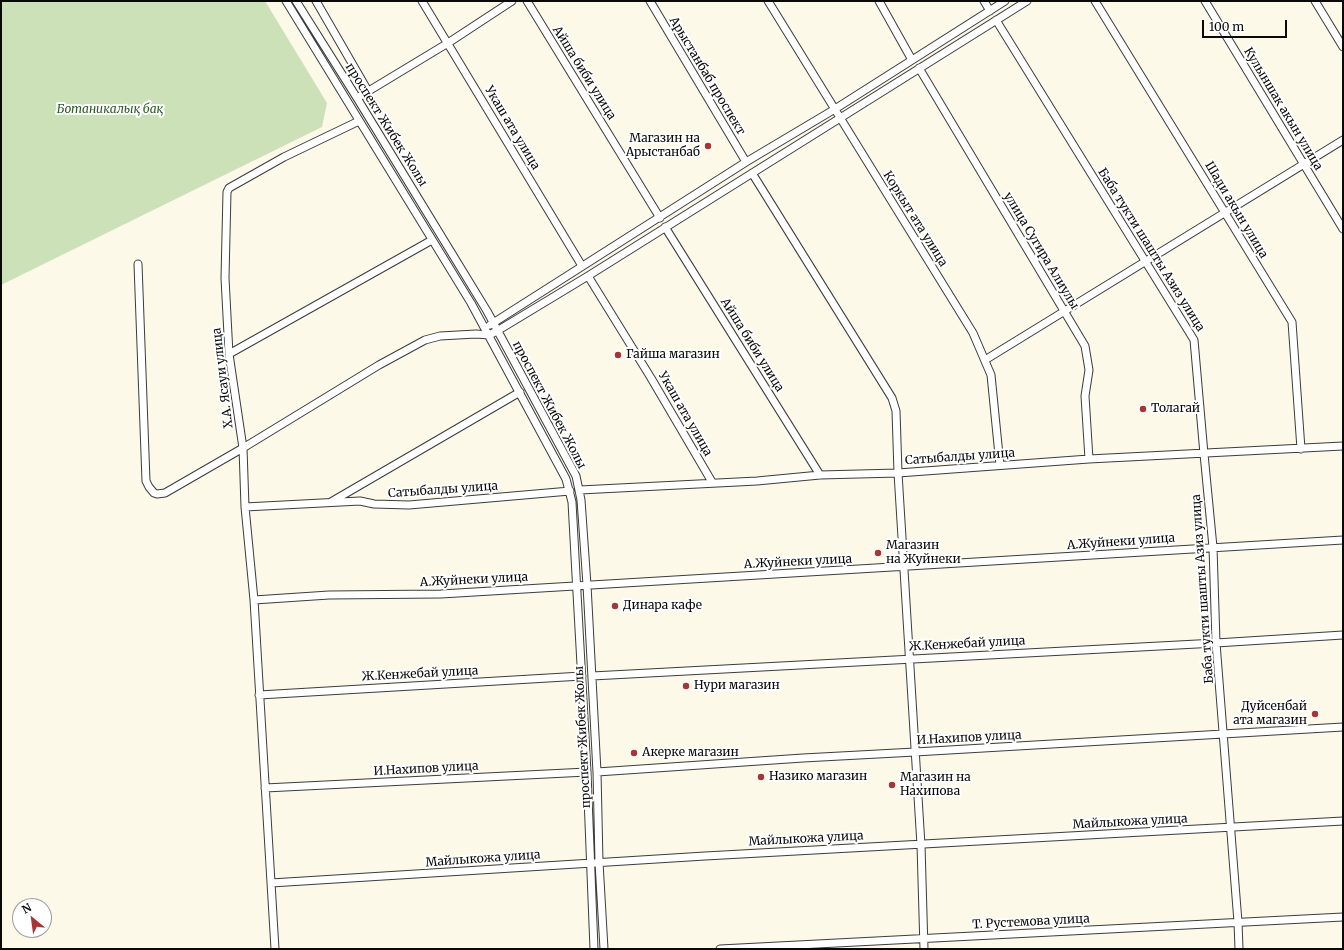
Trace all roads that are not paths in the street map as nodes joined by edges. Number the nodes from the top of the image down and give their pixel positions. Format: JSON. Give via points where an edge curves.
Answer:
{"nodes":[{"id":1,"x":286,"y":1,"type":"edge"},
{"id":2,"x":296,"y":1,"type":"edge"},
{"id":3,"x":316,"y":1,"type":"edge"},
{"id":4,"x":422,"y":1,"type":"edge"},
{"id":5,"x":512,"y":1,"type":"edge"},
{"id":6,"x":527,"y":1,"type":"edge"},
{"id":7,"x":650,"y":1,"type":"edge"},
{"id":8,"x":768,"y":1,"type":"edge"},
{"id":9,"x":879,"y":1,"type":"edge"},
{"id":10,"x":984,"y":1,"type":"edge"},
{"id":11,"x":1006,"y":1,"type":"edge"},
{"id":12,"x":1027,"y":1,"type":"edge"},
{"id":13,"x":1095,"y":1,"type":"edge"},
{"id":14,"x":1205,"y":1,"type":"edge"},
{"id":15,"x":1315,"y":1,"type":"edge"},
{"id":16,"x":990,"y":10,"type":"junction"},
{"id":17,"x":996,"y":20,"type":"junction"},
{"id":18,"x":448,"y":43,"type":"junction"},
{"id":19,"x":1343,"y":47,"type":"edge"},
{"id":20,"x":912,"y":60,"type":"junction"},
{"id":21,"x":919,"y":68,"type":"junction"},
{"id":22,"x":368,"y":91,"type":"junction"},
{"id":23,"x":357,"y":98,"type":"junction"},
{"id":24,"x":835,"y":109,"type":"junction"},
{"id":25,"x":840,"y":118,"type":"junction"},
{"id":26,"x":360,"y":121,"type":"junction"},
{"id":27,"x":1343,"y":140,"type":"edge"},
{"id":28,"x":746,"y":162,"type":"junction"},
{"id":29,"x":1304,"y":164,"type":"junction"},
{"id":30,"x":752,"y":173,"type":"junction"},
{"id":31,"x":1225,"y":213,"type":"junction"},
{"id":32,"x":660,"y":218,"type":"junction"},
{"id":33,"x":665,"y":227,"type":"junction"},
{"id":34,"x":1343,"y":229,"type":"edge"},
{"id":35,"x":432,"y":240,"type":"junction"},
{"id":36,"x":1145,"y":261,"type":"junction"},
{"id":37,"x":138,"y":264,"type":"dead end"},
{"id":38,"x":582,"y":266,"type":"junction"},
{"id":39,"x":588,"y":276,"type":"junction"},
{"id":40,"x":1064,"y":311,"type":"junction"},
{"id":41,"x":493,"y":323,"type":"junction"},
{"id":42,"x":485,"y":328,"type":"junction"},
{"id":43,"x":497,"y":331,"type":"junction"},
{"id":44,"x":476,"y":334,"type":"junction"},
{"id":45,"x":489,"y":335,"type":"junction"},
{"id":46,"x":228,"y":354,"type":"junction"},
{"id":47,"x":984,"y":360,"type":"junction"},
{"id":48,"x":520,"y":392,"type":"junction"},
{"id":49,"x":1343,"y":446,"type":"edge"},
{"id":50,"x":243,"y":448,"type":"junction"},
{"id":51,"x":1301,"y":449,"type":"junction"},
{"id":52,"x":1204,"y":454,"type":"junction"},
{"id":53,"x":1089,"y":459,"type":"junction"},
{"id":54,"x":1000,"y":465,"type":"junction"},
{"id":55,"x":898,"y":473,"type":"junction"},
{"id":56,"x":820,"y":475,"type":"junction"},
{"id":57,"x":712,"y":482,"type":"junction"},
{"id":58,"x":580,"y":490,"type":"junction"},
{"id":59,"x":570,"y":491,"type":"junction"},
{"id":60,"x":329,"y":503,"type":"junction"},
{"id":61,"x":245,"y":507,"type":"junction"},
{"id":62,"x":1343,"y":540,"type":"edge"},
{"id":63,"x":1213,"y":547,"type":"junction"},
{"id":64,"x":904,"y":567,"type":"junction"},
{"id":65,"x":587,"y":585,"type":"junction"},
{"id":66,"x":577,"y":586,"type":"junction"},
{"id":67,"x":254,"y":600,"type":"junction"},
{"id":68,"x":1343,"y":635,"type":"edge"},
{"id":69,"x":1216,"y":643,"type":"junction"},
{"id":70,"x":910,"y":658,"type":"junction"},
{"id":71,"x":582,"y":676,"type":"junction"},
{"id":72,"x":592,"y":676,"type":"junction"},
{"id":73,"x":259,"y":695,"type":"junction"},
{"id":74,"x":1343,"y":727,"type":"edge"},
{"id":75,"x":1224,"y":734,"type":"junction"},
{"id":76,"x":915,"y":752,"type":"junction"},
{"id":77,"x":588,"y":772,"type":"junction"},
{"id":78,"x":597,"y":772,"type":"junction"},
{"id":79,"x":265,"y":788,"type":"junction"},
{"id":80,"x":1343,"y":821,"type":"edge"},
{"id":81,"x":1231,"y":827,"type":"junction"},
{"id":82,"x":921,"y":844,"type":"junction"},
{"id":83,"x":599,"y":862,"type":"junction"},
{"id":84,"x":591,"y":863,"type":"junction"},
{"id":85,"x":271,"y":883,"type":"junction"},
{"id":86,"x":1343,"y":917,"type":"edge"},
{"id":87,"x":1238,"y":922,"type":"junction"},
{"id":88,"x":924,"y":939,"type":"junction"},
{"id":89,"x":275,"y":949,"type":"edge"},
{"id":90,"x":594,"y":949,"type":"edge"},
{"id":91,"x":604,"y":949,"type":"edge"},
{"id":92,"x":720,"y":949,"type":"edge"},
{"id":93,"x":924,"y":949,"type":"edge"},
{"id":94,"x":1239,"y":949,"type":"edge"}],
"edges":[{"from":1,"to":26,"type":"street","name":"проспект Жибек Жолы"},
{"from":2,"to":23,"type":"street","name":"проспект Жибек Жолы"},
{"from":3,"to":22,"type":"street"},
{"from":4,"to":18,"type":"street","name":"Укаш ата улица"},
{"from":5,"to":18,"type":"street"},
{"from":6,"to":32,"type":"street","name":"Айша биби улица"},
{"from":7,"to":28,"type":"street","name":"Арыстанбаб проспект"},
{"from":8,"to":24,"type":"street","name":"Коркыт ата улица"},
{"from":9,"to":20,"type":"street"},
{"from":10,"to":16,"type":"street"},
{"from":11,"to":16,"type":"street"},
{"from":12,"to":17,"type":"street"},
{"from":13,"to":31,"type":"street","name":"Шади акын улица"},
{"from":14,"to":29,"type":"street","name":"Кулыншак акын улица"},
{"from":15,"to":19,"type":"street"},
{"from":16,"to":20,"type":"street"},
{"from":17,"to":21,"type":"street"},
{"from":17,"to":36,"type":"street","name":"Баба тукти шашты Азиз улица"},
{"from":18,"to":22,"type":"street"},
{"from":18,"to":38,"type":"street","name":"Укаш ата улица"},
{"from":20,"to":24,"type":"street"},
{"from":21,"to":25,"type":"street"},
{"from":21,"to":40,"type":"street","name":"улица Сугира Алиулы"},
{"from":22,"to":23,"type":"street"},
{"from":23,"to":41,"type":"street","name":"проспект Жибек Жолы"},
{"from":24,"to":25,"type":"street","name":"Коркыт ата улица"},
{"from":24,"to":28,"type":"street"},
{"from":25,"to":30,"type":"street"},
{"from":25,"to":47,"type":"street","name":"Коркыт ата улица","via":[[973,332]]},
{"from":26,"to":35,"type":"street","name":"проспект Жибек Жолы"},
{"from":26,"to":46,"type":"street","name":"Х.А. Ясауи улица","via":[[284,157],[229,188],[225,278]]},
{"from":27,"to":29,"type":"street"},
{"from":28,"to":32,"type":"street"},
{"from":29,"to":31,"type":"street"},
{"from":29,"to":34,"type":"street","name":"Кулыншак акын улица"},
{"from":30,"to":33,"type":"street"},
{"from":30,"to":55,"type":"street","via":[[892,398],[896,411]]},
{"from":31,"to":36,"type":"street"},
{"from":31,"to":51,"type":"street","name":"Шади акын улица","via":[[1292,322]]},
{"from":32,"to":38,"type":"street"},
{"from":33,"to":39,"type":"street"},
{"from":33,"to":56,"type":"street","name":"Айша биби улица"},
{"from":35,"to":42,"type":"street","name":"проспект Жибек Жолы"},
{"from":35,"to":46,"type":"street"},
{"from":36,"to":40,"type":"street"},
{"from":36,"to":52,"type":"street","name":"Баба тукти шашты Азиз улица","via":[[1194,340]]},
{"from":37,"to":50,"type":"street","via":[[146,480],[149,486],[154,493],[165,493]]},
{"from":38,"to":41,"type":"street"},
{"from":39,"to":43,"type":"street"},
{"from":39,"to":57,"type":"street","name":"Укаш ата улица"},
{"from":40,"to":47,"type":"street"},
{"from":40,"to":53,"type":"street","name":"улица Сугира Алиулы","via":[[1084,346],[1089,370],[1084,396]]},
{"from":41,"to":42,"type":"street"},
{"from":41,"to":43,"type":"street","name":"проспект Жибек Жолы"},
{"from":42,"to":44,"type":"street"},
{"from":42,"to":45,"type":"street","name":"проспект Жибек Жолы"},
{"from":43,"to":45,"type":"street"},
{"from":43,"to":58,"type":"street","name":"проспект Жибек Жолы","via":[[576,476]]},
{"from":44,"to":45,"type":"street"},
{"from":44,"to":50,"type":"street","via":[[440,336],[425,340]]},
{"from":45,"to":48,"type":"street","name":"проспект Жибек Жолы"},
{"from":46,"to":50,"type":"street","name":"Х.А. Ясауи улица"},
{"from":47,"to":54,"type":"street","name":"Коркыт ата улица","via":[[992,375]]},
{"from":48,"to":59,"type":"street","name":"проспект Жибек Жолы"},
{"from":48,"to":60,"type":"street"},
{"from":49,"to":51,"type":"street","name":"Сатыбалды улица"},
{"from":50,"to":61,"type":"street","name":"Х.А. Ясауи улица"},
{"from":51,"to":52,"type":"street","name":"Сатыбалды улица"},
{"from":52,"to":53,"type":"street","name":"Сатыбалды улица"},
{"from":52,"to":63,"type":"street","name":"Баба тукти шашты Азиз улица"},
{"from":53,"to":54,"type":"street","name":"Сатыбалды улица"},
{"from":54,"to":55,"type":"street","name":"Сатыбалды улица"},
{"from":55,"to":56,"type":"street","name":"Сатыбалды улица"},
{"from":55,"to":64,"type":"street"},
{"from":56,"to":57,"type":"street","name":"Сатыбалды улица"},
{"from":57,"to":58,"type":"street","name":"Сатыбалды улица"},
{"from":58,"to":65,"type":"street","name":"проспект Жибек Жолы"},
{"from":59,"to":60,"type":"street","name":"Сатыбалды улица","via":[[409,505],[360,501]]},
{"from":59,"to":66,"type":"street","name":"проспект Жибек Жолы"},
{"from":60,"to":61,"type":"street","name":"Сатыбалды улица"},
{"from":61,"to":67,"type":"street","name":"Х.А. Ясауи улица"},
{"from":62,"to":63,"type":"street","name":"А.Жуйнеки улица"},
{"from":63,"to":64,"type":"street","name":"А.Жуйнеки улица"},
{"from":63,"to":69,"type":"street","name":"Баба тукти шашты Азиз улица"},
{"from":64,"to":65,"type":"street","name":"А.Жуйнеки улица"},
{"from":64,"to":70,"type":"street"},
{"from":65,"to":66,"type":"street","name":"А.Жуйнеки улица"},
{"from":65,"to":72,"type":"street","name":"проспект Жибек Жолы"},
{"from":66,"to":67,"type":"street","name":"А.Жуйнеки улица","via":[[441,594],[329,594]]},
{"from":66,"to":71,"type":"street","name":"проспект Жибек Жолы"},
{"from":67,"to":73,"type":"street","name":"Х.А. Ясауи улица"},
{"from":68,"to":69,"type":"street","name":"Ж.Кенжебай улица"},
{"from":69,"to":70,"type":"street","name":"Ж.Кенжебай улица"},
{"from":69,"to":75,"type":"street","name":"Баба тукти шашты Азиз улица"},
{"from":70,"to":72,"type":"street","name":"Ж.Кенжебай улица"},
{"from":70,"to":76,"type":"street"},
{"from":71,"to":73,"type":"street","name":"Ж.Кенжебай улица"},
{"from":71,"to":77,"type":"street","name":"проспект Жибек Жолы"},
{"from":72,"to":78,"type":"street","name":"проспект Жибек Жолы"},
{"from":73,"to":79,"type":"street","name":"Х.А. Ясауи улица"},
{"from":74,"to":75,"type":"street","name":"И.Нахипов улица"},
{"from":75,"to":76,"type":"street","name":"И.Нахипов улица"},
{"from":75,"to":81,"type":"street","name":"Баба тукти шашты Азиз улица"},
{"from":76,"to":78,"type":"street","name":"И.Нахипов улица"},
{"from":76,"to":82,"type":"street"},
{"from":77,"to":79,"type":"street","name":"И.Нахипов улица"},
{"from":77,"to":84,"type":"street","name":"проспект Жибек Жолы"},
{"from":78,"to":83,"type":"street","name":"проспект Жибек Жолы"},
{"from":79,"to":85,"type":"street","name":"Х.А. Ясауи улица"},
{"from":80,"to":81,"type":"street","name":"Майлыкожа улица"},
{"from":81,"to":82,"type":"street","name":"Майлыкожа улица"},
{"from":81,"to":87,"type":"street","name":"Баба тукти шашты Азиз улица"},
{"from":82,"to":83,"type":"street","name":"Майлыкожа улица"},
{"from":82,"to":88,"type":"street"},
{"from":83,"to":84,"type":"street","name":"Майлыкожа улица"},
{"from":83,"to":91,"type":"street","name":"проспект Жибек Жолы"},
{"from":84,"to":85,"type":"street","name":"Майлыкожа улица"},
{"from":84,"to":90,"type":"street","name":"проспект Жибек Жолы"},
{"from":85,"to":89,"type":"street","name":"Х.А. Ясауи улица"},
{"from":86,"to":87,"type":"street","name":"Т. Рустемова улица"},
{"from":87,"to":88,"type":"street","name":"Т. Рустемова улица"},
{"from":87,"to":94,"type":"street","name":"Баба тукти шашты Азиз улица"},
{"from":88,"to":92,"type":"street","name":"Т. Рустемова улица"},
{"from":88,"to":93,"type":"street"}]}
